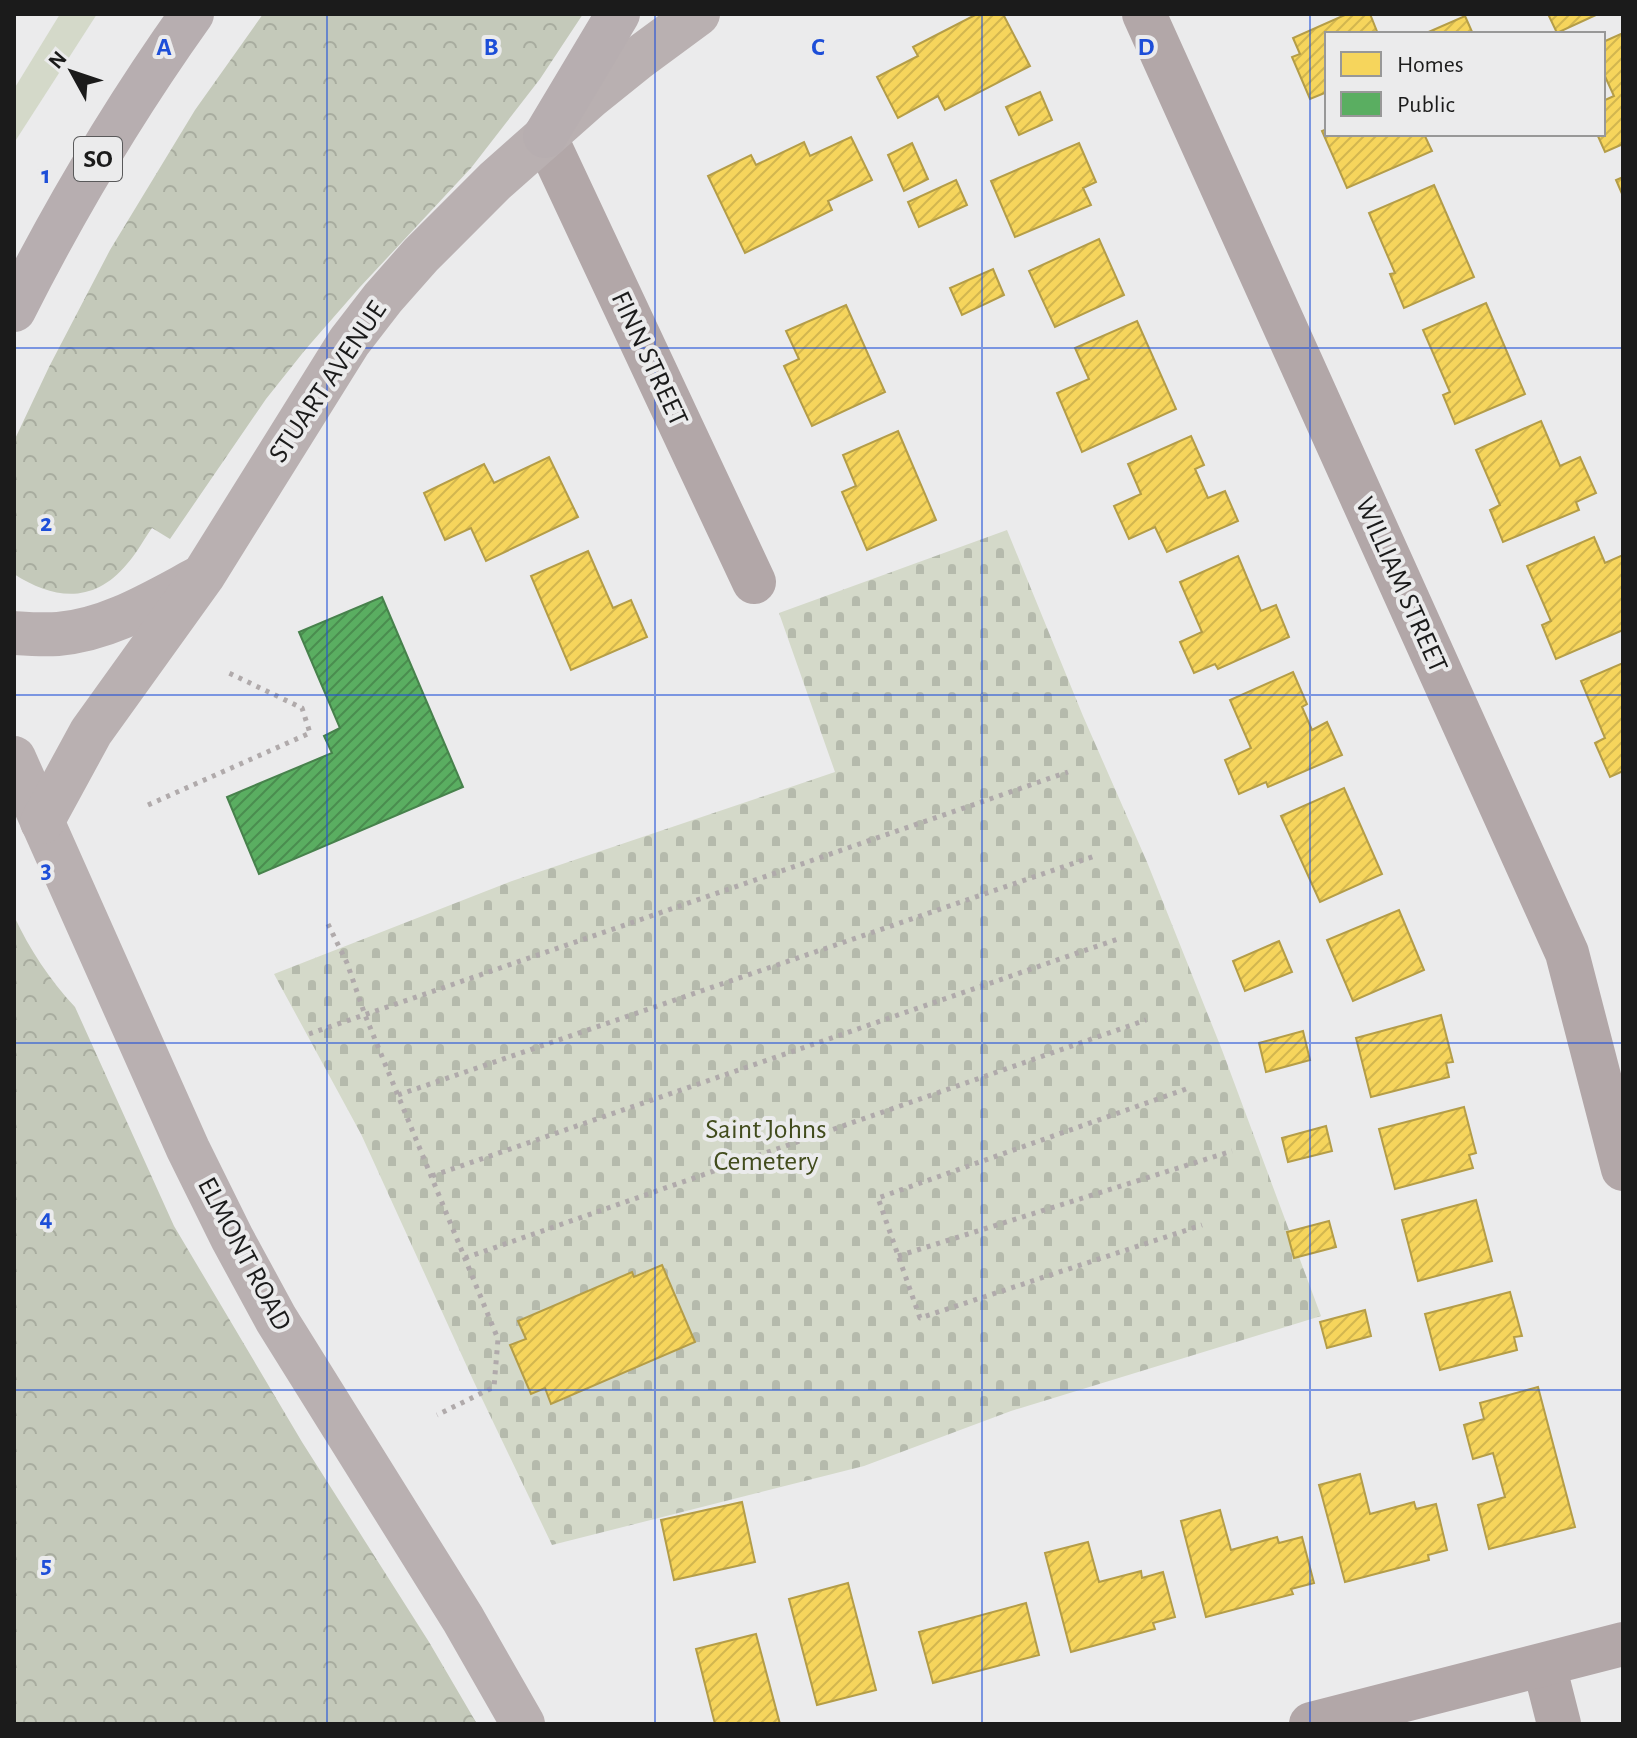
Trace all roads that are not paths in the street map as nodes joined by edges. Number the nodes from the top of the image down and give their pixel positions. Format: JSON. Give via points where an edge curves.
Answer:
{"nodes":[{"id":1,"x":192,"y":14,"type":"edge"},
{"id":2,"x":618,"y":14,"type":"edge"},
{"id":3,"x":698,"y":14,"type":"edge"},
{"id":4,"x":1144,"y":14,"type":"edge"},
{"id":5,"x":545,"y":136,"type":"junction"},
{"id":6,"x":14,"y":310,"type":"edge"},
{"id":7,"x":203,"y":576,"type":"junction"},
{"id":8,"x":754,"y":582,"type":"dead end"},
{"id":9,"x":14,"y":633,"type":"edge"},
{"id":10,"x":14,"y":758,"type":"edge"},
{"id":11,"x":42,"y":822,"type":"junction"},
{"id":12,"x":1623,"y":1169,"type":"edge"},
{"id":13,"x":1623,"y":1644,"type":"edge"},
{"id":14,"x":1544,"y":1665,"type":"junction"},
{"id":15,"x":523,"y":1724,"type":"edge"},
{"id":16,"x":1311,"y":1724,"type":"edge"},
{"id":17,"x":1559,"y":1724,"type":"edge"}],
"edges":[{"from":1,"to":6,"type":"highway","number":"SO","via":[[113,133]]},
{"from":2,"to":5,"type":"highway"},
{"from":3,"to":5,"type":"main road","name":"STUART AVENUE"},
{"from":4,"to":12,"type":"street","name":"WILLIAM STREET","via":[[1567,953]]},
{"from":5,"to":7,"type":"main road","name":"STUART AVENUE","via":[[448,226],[349,342]]},
{"from":5,"to":8,"type":"street","name":"FINN STREET"},
{"from":7,"to":9,"type":"main road","via":[[109,622],[59,634]]},
{"from":7,"to":11,"type":"main road","name":"STUART AVENUE","via":[[91,732]]},
{"from":10,"to":11,"type":"main road","name":"ELMONT ROAD"},
{"from":11,"to":15,"type":"main road","name":"ELMONT ROAD","via":[[232,1238]]},
{"from":13,"to":14,"type":"street"},
{"from":14,"to":16,"type":"street"},
{"from":14,"to":17,"type":"street"}]}
